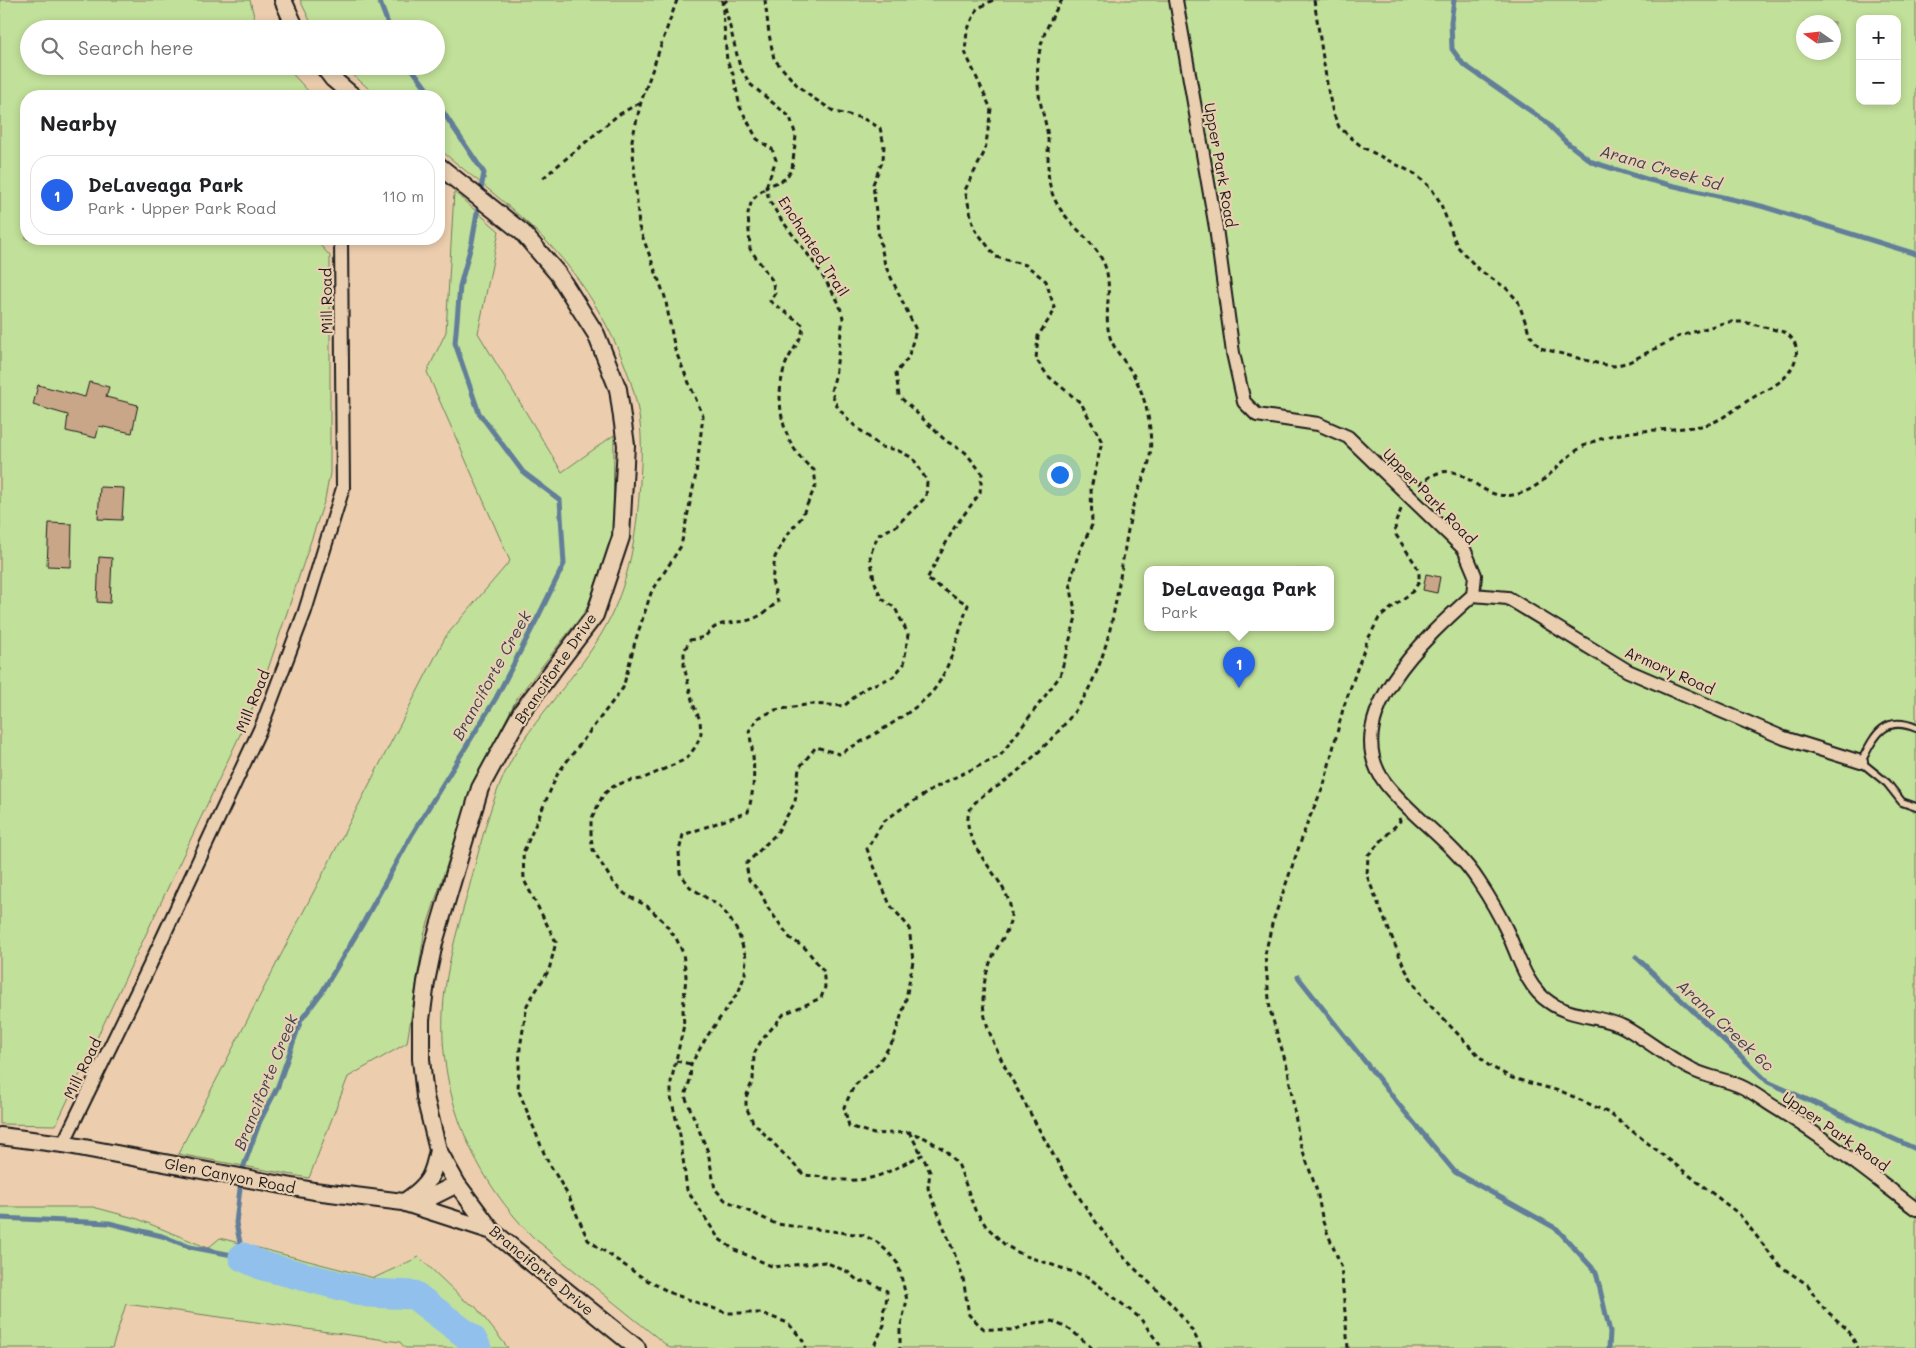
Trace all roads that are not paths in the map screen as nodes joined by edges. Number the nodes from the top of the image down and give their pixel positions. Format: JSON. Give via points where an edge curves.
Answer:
{"nodes":[{"id":1,"x":283,"y":0,"type":"edge"},
{"id":2,"x":1176,"y":0,"type":"edge"},
{"id":3,"x":292,"y":20,"type":"edge"},
{"id":4,"x":330,"y":75,"type":"edge"},
{"id":5,"x":346,"y":90,"type":"edge"},
{"id":6,"x":445,"y":171,"type":"edge"},
{"id":7,"x":341,"y":245,"type":"edge"},
{"id":8,"x":1473,"y":595,"type":"junction"},
{"id":9,"x":1916,"y":728,"type":"edge"},
{"id":10,"x":1861,"y":762,"type":"junction"},
{"id":11,"x":1916,"y":807,"type":"edge"},
{"id":12,"x":0,"y":1136,"type":"edge"},
{"id":13,"x":63,"y":1144,"type":"junction"},
{"id":14,"x":438,"y":1150,"type":"junction"},
{"id":15,"x":457,"y":1184,"type":"junction"},
{"id":16,"x":403,"y":1202,"type":"junction"},
{"id":17,"x":1916,"y":1209,"type":"edge"},
{"id":18,"x":492,"y":1231,"type":"junction"},
{"id":19,"x":637,"y":1348,"type":"edge"}],
"edges":[{"from":1,"to":3,"type":"street"},
{"from":2,"to":8,"type":"street","name":"Upper Park Road","via":[[1216,228],[1233,353],[1244,402],[1257,415],[1318,424],[1348,437],[1464,549],[1475,575]]},
{"from":4,"to":5,"type":"street"},
{"from":6,"to":14,"type":"street","name":"Branciforte Drive","via":[[522,232],[558,274],[596,334],[618,389],[626,445],[621,537],[595,615],[522,711],[480,788],[434,943],[421,1020],[421,1059],[425,1096]]},
{"from":7,"to":13,"type":"street","name":"Mill Road","via":[[343,488],[323,554],[262,725]]},
{"from":8,"to":10,"type":"street","name":"Armory Road","via":[[1508,598],[1628,671],[1784,738]]},
{"from":8,"to":17,"type":"street","name":"Upper Park Road","via":[[1410,656],[1385,694],[1370,744],[1375,766],[1396,794],[1447,842],[1478,881],[1505,928],[1531,985],[1548,1002],[1570,1013],[1599,1018],[1623,1027],[1693,1070],[1740,1086],[1812,1130]]},
{"from":9,"to":10,"type":"lane","via":[[1895,723],[1876,733]]},
{"from":10,"to":11,"type":"lane","via":[[1887,783],[1902,802]]},
{"from":12,"to":13,"type":"street","name":"Glen Canyon Road"},
{"from":13,"to":16,"type":"street","name":"Glen Canyon Road","via":[[314,1191]]},
{"from":14,"to":15,"type":"street","name":"Branciforte Drive"},
{"from":14,"to":16,"type":"street","via":[[434,1173],[423,1189]]},
{"from":15,"to":16,"type":"street","name":"Glen Canyon Road","via":[[431,1197]]},
{"from":15,"to":18,"type":"street","name":"Branciforte Drive"},
{"from":16,"to":18,"type":"street"},
{"from":18,"to":19,"type":"street","name":"Branciforte Drive"}]}
